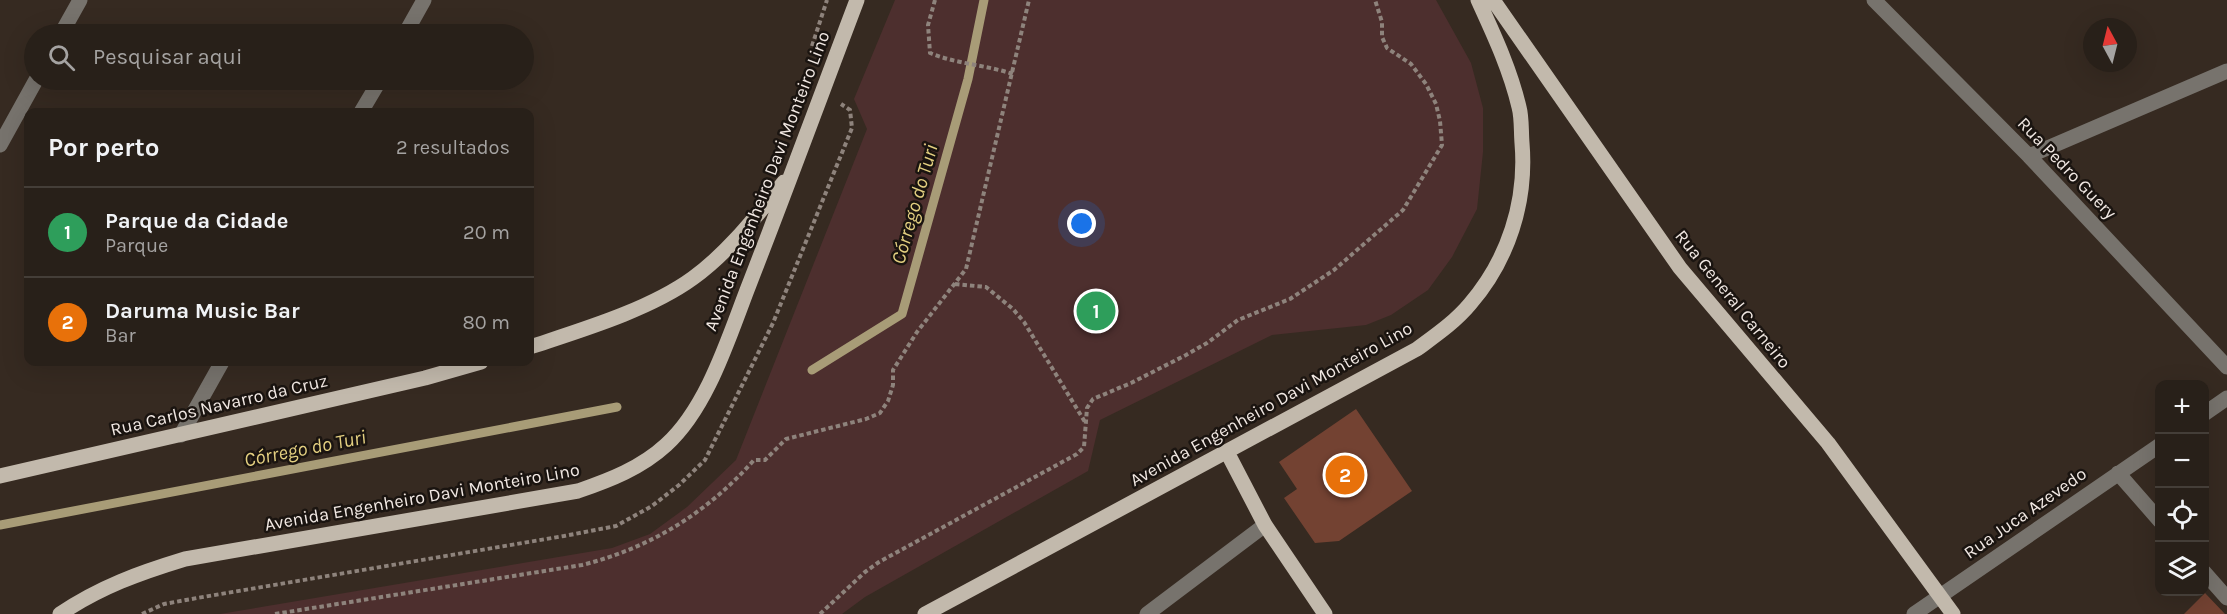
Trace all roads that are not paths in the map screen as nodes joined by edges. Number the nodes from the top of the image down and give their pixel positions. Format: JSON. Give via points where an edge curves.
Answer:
{"nodes":[{"id":1,"x":80,"y":0,"type":"edge"},
{"id":2,"x":424,"y":0,"type":"edge"},
{"id":3,"x":857,"y":0,"type":"edge"},
{"id":4,"x":1478,"y":0,"type":"edge"},
{"id":5,"x":1493,"y":0,"type":"edge"},
{"id":6,"x":1874,"y":0,"type":"edge"},
{"id":7,"x":67,"y":24,"type":"edge"},
{"id":8,"x":411,"y":24,"type":"edge"},
{"id":9,"x":2227,"y":71,"type":"edge"},
{"id":10,"x":30,"y":90,"type":"edge"},
{"id":11,"x":374,"y":90,"type":"edge"},
{"id":12,"x":363,"y":108,"type":"edge"},
{"id":13,"x":0,"y":145,"type":"edge"},
{"id":14,"x":2029,"y":156,"type":"junction"},
{"id":15,"x":794,"y":171,"type":"junction"},
{"id":16,"x":534,"y":346,"type":"edge"},
{"id":17,"x":220,"y":366,"type":"edge"},
{"id":18,"x":467,"y":366,"type":"edge"},
{"id":19,"x":2227,"y":368,"type":"edge"},
{"id":20,"x":2227,"y":398,"type":"edge"},
{"id":21,"x":2209,"y":411,"type":"edge"},
{"id":22,"x":181,"y":435,"type":"junction"},
{"id":23,"x":2155,"y":448,"type":"edge"},
{"id":24,"x":1227,"y":452,"type":"junction"},
{"id":25,"x":2118,"y":473,"type":"junction"},
{"id":26,"x":0,"y":476,"type":"edge"},
{"id":27,"x":2155,"y":514,"type":"edge"},
{"id":28,"x":1265,"y":525,"type":"junction"},
{"id":29,"x":2209,"y":577,"type":"edge"},
{"id":30,"x":1941,"y":596,"type":"junction"},
{"id":31,"x":2227,"y":598,"type":"edge"},
{"id":32,"x":60,"y":614,"type":"edge"},
{"id":33,"x":925,"y":614,"type":"edge"},
{"id":34,"x":1147,"y":614,"type":"edge"},
{"id":35,"x":1325,"y":614,"type":"edge"},
{"id":36,"x":1914,"y":614,"type":"edge"},
{"id":37,"x":1953,"y":614,"type":"edge"}],
"edges":[{"from":1,"to":7,"type":"street"},
{"from":2,"to":8,"type":"street"},
{"from":3,"to":15,"type":"main road","name":"Avenida Engenheiro Davi Monteiro Lino"},
{"from":4,"to":24,"type":"main road","name":"Avenida Engenheiro Davi Monteiro Lino","via":[[1520,108],[1525,169],[1509,241],[1490,277],[1469,305],[1417,349]]},
{"from":5,"to":30,"type":"main road","name":"Rua General Carneiro","via":[[1680,268],[1828,443]]},
{"from":6,"to":14,"type":"street","name":"Rua Pedro Guery"},
{"from":9,"to":14,"type":"street"},
{"from":10,"to":13,"type":"street"},
{"from":11,"to":12,"type":"street"},
{"from":14,"to":19,"type":"street","name":"Rua Pedro Guery"},
{"from":15,"to":16,"type":"main road","via":[[724,251],[693,278],[655,300]]},
{"from":15,"to":32,"type":"main road","name":"Avenida Engenheiro Davi Monteiro Lino","via":[[710,381],[688,420],[667,444],[641,464],[612,480],[578,490],[185,559],[133,575],[85,597]]},
{"from":17,"to":22,"type":"street"},
{"from":18,"to":22,"type":"main road","name":"Rua Carlos Navarro da Cruz"},
{"from":20,"to":21,"type":"street"},
{"from":22,"to":26,"type":"main road","name":"Rua Carlos Navarro da Cruz"},
{"from":23,"to":25,"type":"street","name":"Rua Juca Azevedo"},
{"from":24,"to":28,"type":"main road"},
{"from":24,"to":33,"type":"main road","name":"Avenida Engenheiro Davi Monteiro Lino"},
{"from":25,"to":27,"type":"street"},
{"from":25,"to":30,"type":"street","name":"Rua Juca Azevedo"},
{"from":28,"to":34,"type":"street"},
{"from":28,"to":35,"type":"main road"},
{"from":29,"to":31,"type":"street"},
{"from":30,"to":36,"type":"street","name":"Rua Juca Azevedo"},
{"from":30,"to":37,"type":"main road","name":"Rua General Carneiro"}]}
